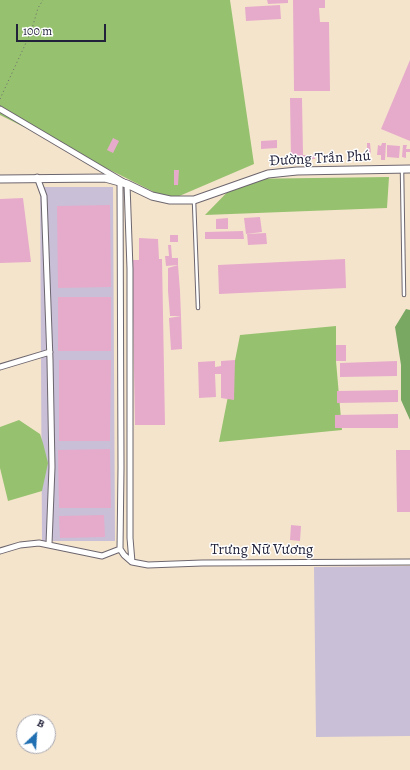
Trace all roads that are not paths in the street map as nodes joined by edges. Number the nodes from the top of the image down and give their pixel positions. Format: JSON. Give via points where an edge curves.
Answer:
{"nodes":[{"id":1,"x":0,"y":109,"type":"edge"},
{"id":2,"x":402,"y":169,"type":"junction"},
{"id":3,"x":410,"y":169,"type":"edge"},
{"id":4,"x":37,"y":177,"type":"junction"},
{"id":5,"x":0,"y":178,"type":"edge"},
{"id":6,"x":120,"y":182,"type":"junction"},
{"id":7,"x":127,"y":184,"type":"junction"},
{"id":8,"x":194,"y":200,"type":"junction"},
{"id":9,"x":404,"y":295,"type":"dead end"},
{"id":10,"x":198,"y":308,"type":"dead end"},
{"id":11,"x":50,"y":352,"type":"junction"},
{"id":12,"x":0,"y":367,"type":"edge"},
{"id":13,"x":49,"y":544,"type":"junction"},
{"id":14,"x":120,"y":549,"type":"junction"},
{"id":15,"x":0,"y":551,"type":"edge"},
{"id":16,"x":132,"y":562,"type":"junction"},
{"id":17,"x":410,"y":562,"type":"edge"}],
"edges":[{"from":1,"to":7,"type":"street"},
{"from":2,"to":3,"type":"main road","name":"Đường Trần Phú"},
{"from":2,"to":8,"type":"main road","name":"Đường Trần Phú","via":[[268,174]]},
{"from":2,"to":9,"type":"lane"},
{"from":4,"to":5,"type":"main road","name":"Đường Trần Phú"},
{"from":4,"to":6,"type":"main road","name":"Đường Trần Phú","via":[[105,178]]},
{"from":4,"to":11,"type":"street","via":[[44,196]]},
{"from":6,"to":7,"type":"main road","name":"Đường Trần Phú"},
{"from":6,"to":14,"type":"street"},
{"from":7,"to":8,"type":"main road","name":"Đường Trần Phú","via":[[152,196],[170,200]]},
{"from":7,"to":16,"type":"street"},
{"from":8,"to":10,"type":"lane"},
{"from":11,"to":12,"type":"street"},
{"from":11,"to":13,"type":"street","via":[[52,467]]},
{"from":13,"to":14,"type":"street","via":[[102,556]]},
{"from":13,"to":15,"type":"street","via":[[20,545]]},
{"from":14,"to":16,"type":"street"},
{"from":16,"to":17,"type":"street","name":"Trưng Nữ Vương","via":[[148,565],[202,562]]}]}
